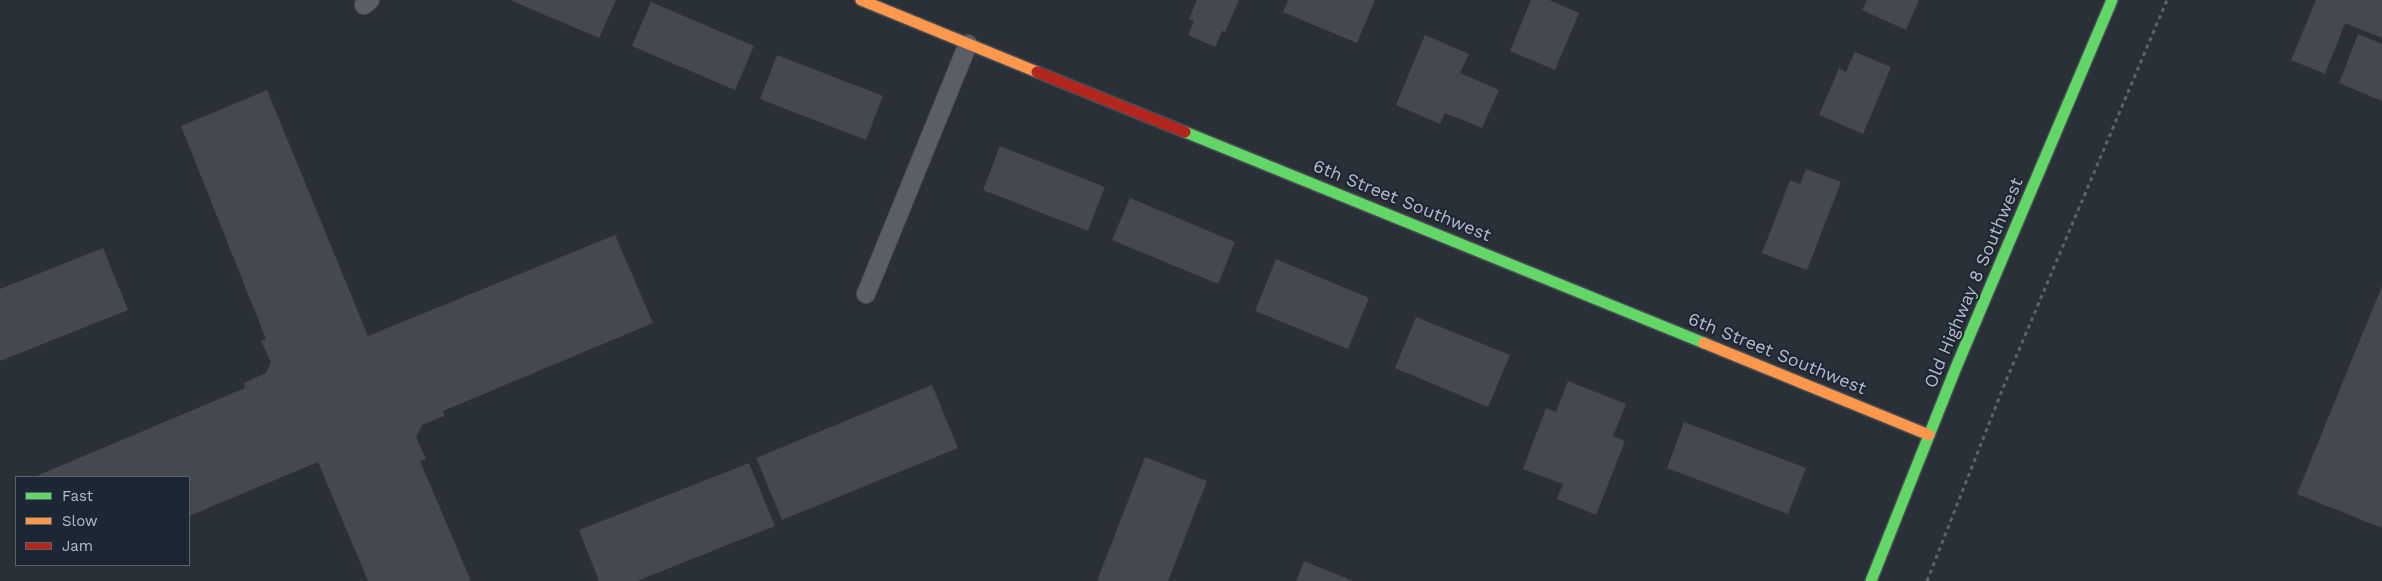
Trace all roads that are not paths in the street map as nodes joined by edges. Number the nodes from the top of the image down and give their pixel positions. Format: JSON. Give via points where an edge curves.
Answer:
{"nodes":[{"id":1,"x":861,"y":0,"type":"edge"},
{"id":2,"x":2112,"y":0,"type":"edge"},
{"id":3,"x":968,"y":44,"type":"junction"},
{"id":4,"x":866,"y":294,"type":"dead end"},
{"id":5,"x":1929,"y":435,"type":"junction"},
{"id":6,"x":1871,"y":581,"type":"edge"}],
"edges":[{"from":1,"to":3,"type":"street","name":"6th Street Southwest"},
{"from":2,"to":5,"type":"street","name":"Old Highway 8 Southwest"},
{"from":3,"to":4,"type":"lane"},
{"from":3,"to":5,"type":"street","name":"6th Street Southwest"},
{"from":5,"to":6,"type":"street","name":"Old Highway 8 Southwest"}]}
